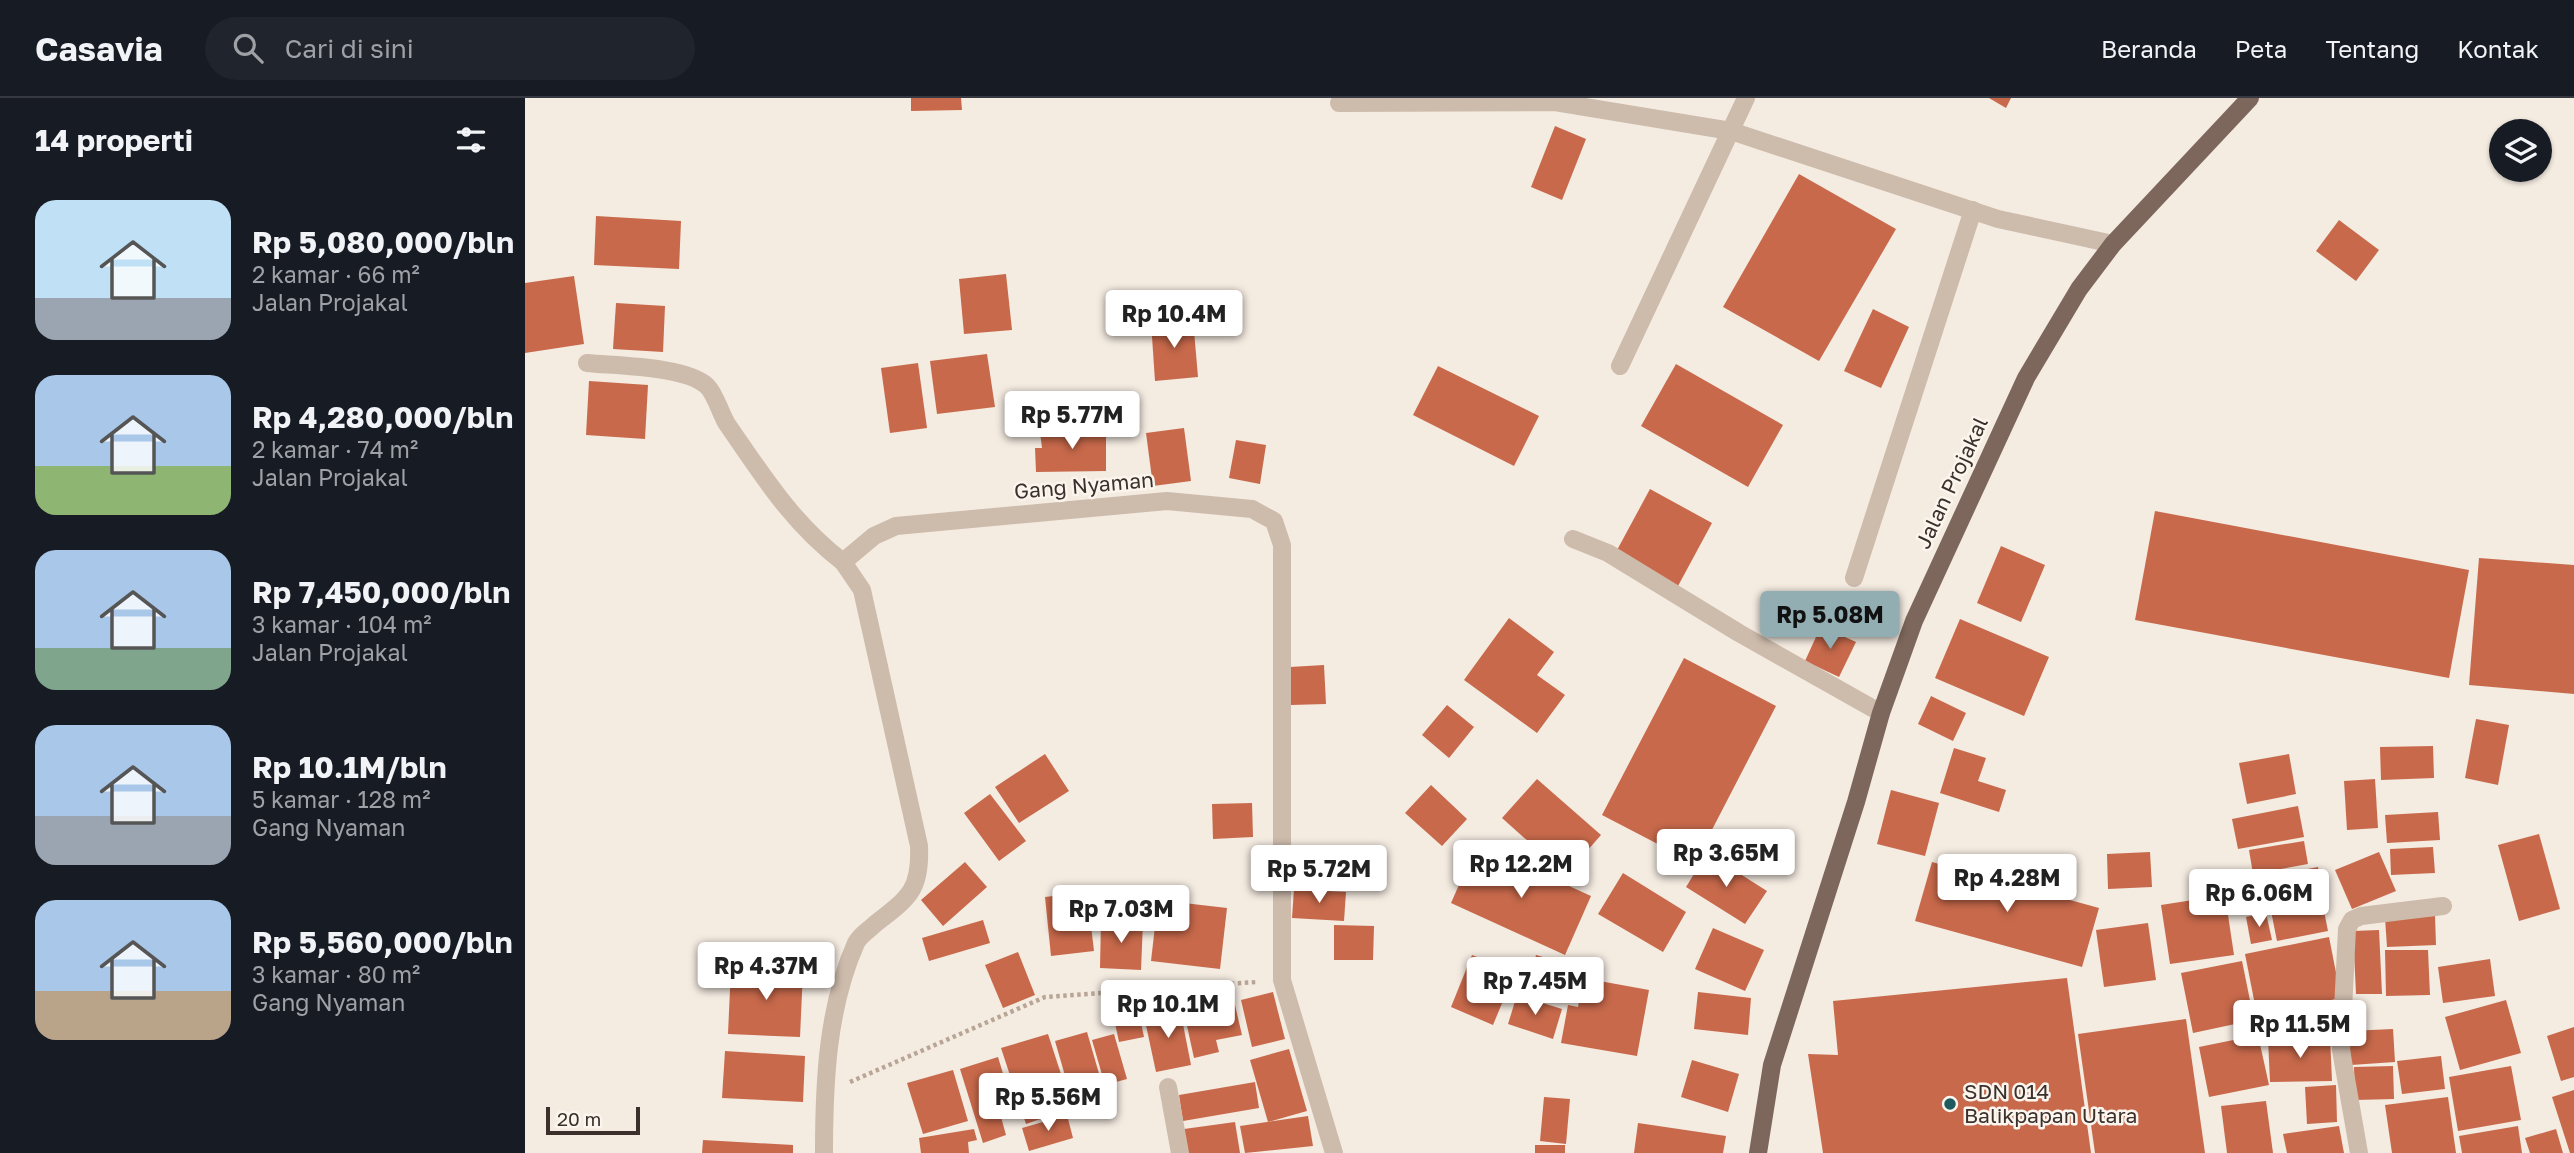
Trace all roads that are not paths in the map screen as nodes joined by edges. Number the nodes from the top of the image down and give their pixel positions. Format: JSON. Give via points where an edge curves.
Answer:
{"nodes":[{"id":1,"x":1746,"y":98,"type":"edge"},
{"id":2,"x":2250,"y":98,"type":"edge"},
{"id":3,"x":1339,"y":103,"type":"dead end"},
{"id":4,"x":1731,"y":131,"type":"junction"},
{"id":5,"x":1973,"y":210,"type":"junction"},
{"id":6,"x":2113,"y":244,"type":"junction"},
{"id":7,"x":587,"y":363,"type":"dead end"},
{"id":8,"x":1620,"y":366,"type":"dead end"},
{"id":9,"x":1573,"y":539,"type":"dead end"},
{"id":10,"x":843,"y":562,"type":"junction"},
{"id":11,"x":1854,"y":578,"type":"dead end"},
{"id":12,"x":1881,"y":713,"type":"junction"},
{"id":13,"x":2443,"y":906,"type":"dead end"},
{"id":14,"x":1168,"y":1087,"type":"dead end"},
{"id":15,"x":824,"y":1153,"type":"edge"},
{"id":16,"x":1179,"y":1153,"type":"edge"},
{"id":17,"x":1334,"y":1153,"type":"edge"},
{"id":18,"x":1758,"y":1153,"type":"edge"},
{"id":19,"x":2359,"y":1153,"type":"edge"}],
"edges":[{"from":1,"to":4,"type":"street"},
{"from":2,"to":6,"type":"main road","name":"Jalan Projakal"},
{"from":3,"to":4,"type":"street","via":[[1555,102]]},
{"from":4,"to":5,"type":"street"},
{"from":4,"to":8,"type":"street"},
{"from":5,"to":6,"type":"street"},
{"from":5,"to":11,"type":"street"},
{"from":6,"to":12,"type":"main road","name":"Jalan Projakal","via":[[2079,289],[2026,378],[1914,621]]},
{"from":7,"to":10,"type":"street","via":[[685,375],[707,386],[783,505],[812,538]]},
{"from":9,"to":12,"type":"street","via":[[1608,553]]},
{"from":10,"to":15,"type":"street","via":[[862,590],[919,846],[920,872],[912,895],[858,939],[845,975],[826,1061]]},
{"from":10,"to":17,"type":"street","name":"Gang Nyaman","via":[[896,526],[1167,501],[1252,509],[1275,521],[1282,545],[1282,980]]},
{"from":12,"to":18,"type":"main road","name":"Jalan Projakal","via":[[1772,1065]]},
{"from":13,"to":19,"type":"street","via":[[2361,916],[2347,929],[2341,1050]]},
{"from":14,"to":16,"type":"street"}]}
